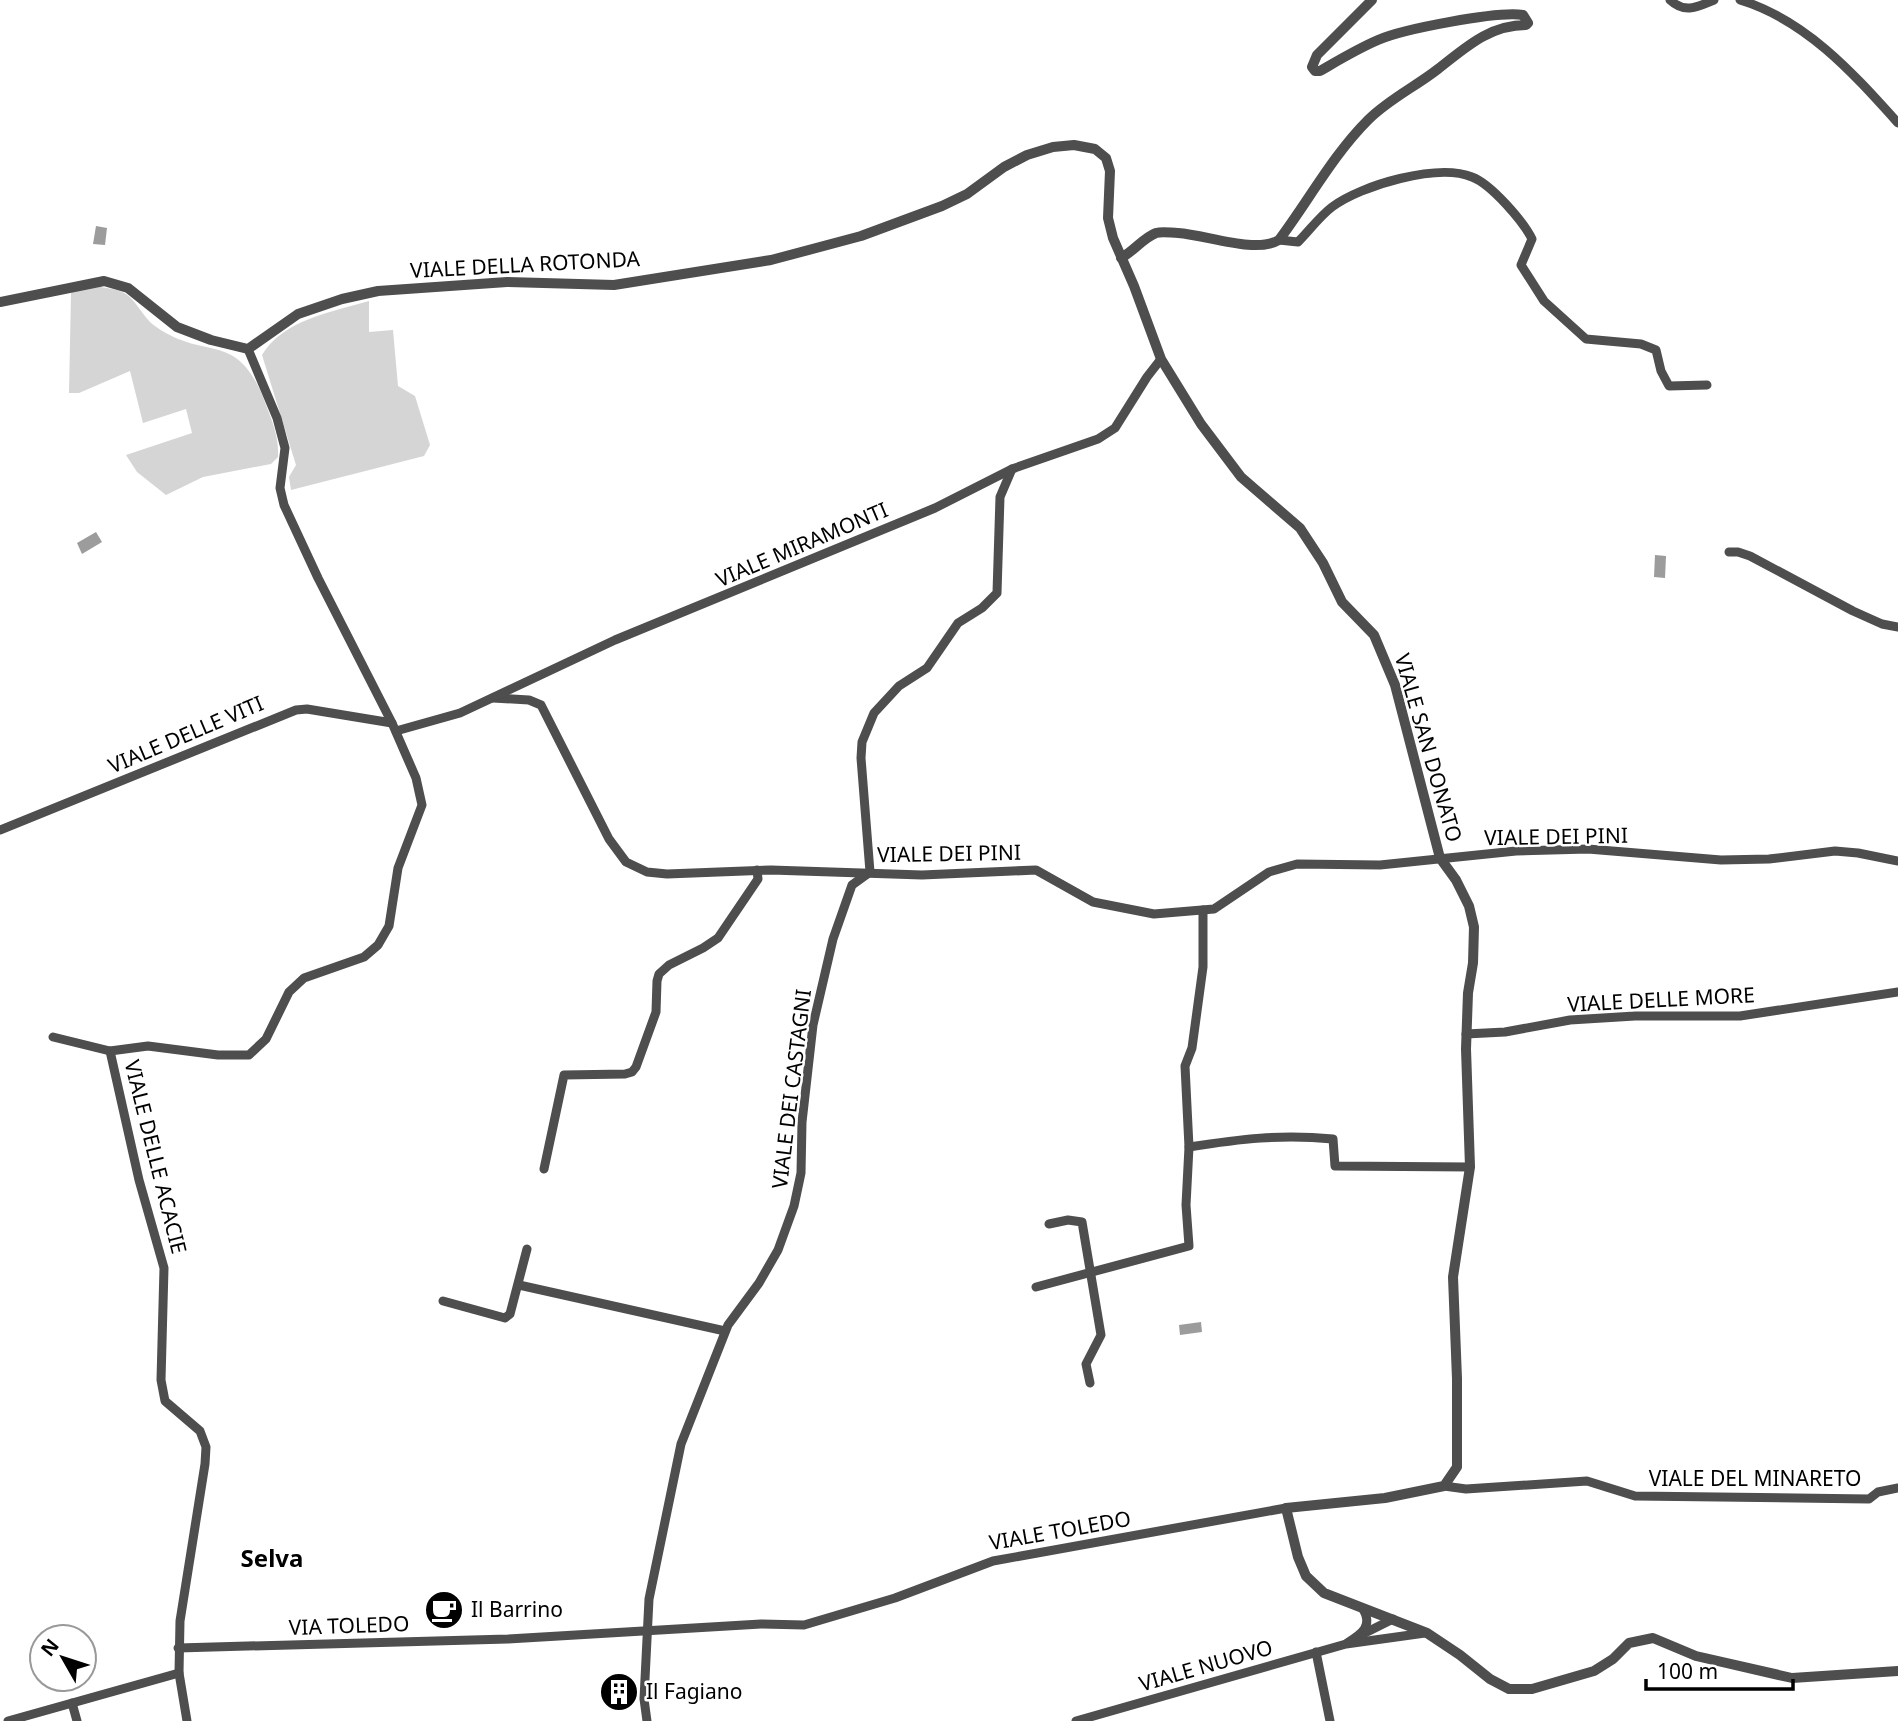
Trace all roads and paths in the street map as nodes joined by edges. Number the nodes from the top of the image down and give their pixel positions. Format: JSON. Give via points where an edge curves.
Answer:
{"nodes":[{"id":1,"x":1372,"y":0,"type":"edge"},
{"id":2,"x":1670,"y":0,"type":"edge"},
{"id":3,"x":1714,"y":0,"type":"edge"},
{"id":4,"x":1740,"y":0,"type":"edge"},
{"id":5,"x":1898,"y":123,"type":"edge"},
{"id":6,"x":1279,"y":240,"type":"junction"},
{"id":7,"x":1121,"y":258,"type":"junction"},
{"id":8,"x":0,"y":302,"type":"edge"},
{"id":9,"x":248,"y":349,"type":"junction"},
{"id":10,"x":1161,"y":359,"type":"junction"},
{"id":11,"x":1707,"y":385,"type":"dead end"},
{"id":12,"x":1012,"y":469,"type":"junction"},
{"id":13,"x":1729,"y":552,"type":"dead end"},
{"id":14,"x":1898,"y":627,"type":"edge"},
{"id":15,"x":493,"y":698,"type":"junction"},
{"id":16,"x":394,"y":727,"type":"junction"},
{"id":17,"x":0,"y":830,"type":"edge"},
{"id":18,"x":1440,"y":858,"type":"junction"},
{"id":19,"x":1898,"y":861,"type":"edge"},
{"id":20,"x":757,"y":870,"type":"junction"},
{"id":21,"x":870,"y":873,"type":"junction"},
{"id":22,"x":1202,"y":910,"type":"junction"},
{"id":23,"x":1898,"y":992,"type":"edge"},
{"id":24,"x":1466,"y":1034,"type":"junction"},
{"id":25,"x":52,"y":1037,"type":"dead end"},
{"id":26,"x":110,"y":1051,"type":"junction"},
{"id":27,"x":1189,"y":1147,"type":"junction"},
{"id":28,"x":1470,"y":1167,"type":"junction"},
{"id":29,"x":544,"y":1169,"type":"dead end"},
{"id":30,"x":1049,"y":1224,"type":"dead end"},
{"id":31,"x":527,"y":1249,"type":"dead end"},
{"id":32,"x":1090,"y":1272,"type":"junction"},
{"id":33,"x":519,"y":1285,"type":"junction"},
{"id":34,"x":1036,"y":1287,"type":"dead end"},
{"id":35,"x":443,"y":1301,"type":"dead end"},
{"id":36,"x":725,"y":1331,"type":"junction"},
{"id":37,"x":1090,"y":1382,"type":"dead end"},
{"id":38,"x":1444,"y":1486,"type":"junction"},
{"id":39,"x":1898,"y":1488,"type":"edge"},
{"id":40,"x":1286,"y":1508,"type":"junction"},
{"id":41,"x":1363,"y":1609,"type":"junction"},
{"id":42,"x":1392,"y":1619,"type":"junction"},
{"id":43,"x":646,"y":1630,"type":"junction"},
{"id":44,"x":1427,"y":1633,"type":"junction"},
{"id":45,"x":1362,"y":1634,"type":"junction"},
{"id":46,"x":1381,"y":1637,"type":"junction"},
{"id":47,"x":1346,"y":1644,"type":"junction"},
{"id":48,"x":178,"y":1648,"type":"junction"},
{"id":49,"x":1316,"y":1652,"type":"junction"},
{"id":50,"x":1898,"y":1671,"type":"edge"},
{"id":51,"x":179,"y":1673,"type":"junction"},
{"id":52,"x":72,"y":1703,"type":"junction"},
{"id":53,"x":8,"y":1721,"type":"edge"},
{"id":54,"x":77,"y":1721,"type":"edge"},
{"id":55,"x":187,"y":1721,"type":"edge"},
{"id":56,"x":647,"y":1721,"type":"edge"},
{"id":57,"x":1076,"y":1721,"type":"edge"},
{"id":58,"x":1331,"y":1721,"type":"edge"}],
"edges":[{"from":1,"to":6,"type":"street","via":[[1317,55],[1315,71],[1388,36],[1502,14],[1524,15],[1528,23],[1480,36],[1392,98],[1343,148]]},
{"from":2,"to":3,"type":"street","via":[[1692,10]]},
{"from":4,"to":5,"type":"street","via":[[1792,22]]},
{"from":6,"to":7,"type":"street","via":[[1258,246],[1159,232]]},
{"from":6,"to":11,"type":"street","via":[[1298,242],[1332,206],[1402,176],[1472,177],[1524,224],[1532,239],[1521,265],[1544,301],[1586,339],[1642,344],[1656,350],[1668,386]]},
{"from":7,"to":9,"type":"street","name":"VIALE DELLA ROTONDA","via":[[1108,218],[1110,171],[1106,158],[1096,149],[1053,147],[1004,167],[942,206],[806,251],[737,267],[614,285],[507,282],[378,291],[298,314]]},
{"from":7,"to":10,"type":"street","name":"VIALE SAN DONATO"},
{"from":8,"to":9,"type":"street","via":[[104,281],[128,288],[177,327]]},
{"from":9,"to":16,"type":"street","via":[[285,448],[280,488],[284,505]]},
{"from":10,"to":12,"type":"street","name":"VIALE MIRAMONTI","via":[[1115,428],[1098,439]]},
{"from":10,"to":18,"type":"street","name":"VIALE SAN DONATO","via":[[1241,477],[1300,528],[1342,602],[1374,635],[1395,685]]},
{"from":12,"to":15,"type":"street","name":"VIALE MIRAMONTI","via":[[935,508],[615,640]]},
{"from":12,"to":21,"type":"street","via":[[1000,497],[997,593],[958,623],[927,667],[899,686],[868,723],[861,758]]},
{"from":13,"to":14,"type":"street","via":[[1749,556],[1853,611]]},
{"from":15,"to":16,"type":"street","name":"VIALE MIRAMONTI","via":[[460,713]]},
{"from":15,"to":20,"type":"street","name":"VIALE DEI PINI","via":[[541,705],[608,839],[626,862],[647,872],[667,874]]},
{"from":16,"to":17,"type":"street","name":"VIALE DELLE VITI","via":[[296,710]]},
{"from":16,"to":26,"type":"street","name":"VIALE DELLE ACACIE","via":[[422,805],[398,868],[389,926],[378,945],[364,957],[304,978],[289,992],[266,1039],[249,1055],[148,1046]]},
{"from":18,"to":19,"type":"street","name":"VIALE DEI PINI","via":[[1588,849],[1721,860],[1835,851]]},
{"from":18,"to":22,"type":"street","name":"VIALE DEI PINI","via":[[1297,864],[1269,872],[1213,909]]},
{"from":18,"to":24,"type":"street","name":"VIALE SAN DONATO","via":[[1456,880],[1475,927]]},
{"from":20,"to":21,"type":"street","name":"VIALE DEI PINI"},
{"from":20,"to":29,"type":"street","via":[[758,879],[718,938],[659,974],[656,1012],[632,1072],[564,1074]]},
{"from":21,"to":22,"type":"street","name":"VIALE DEI PINI","via":[[1036,870],[1093,902],[1154,914]]},
{"from":21,"to":36,"type":"street","name":"VIALE DEI CASTAGNI","via":[[852,885],[833,939],[813,1025],[801,1173],[794,1206],[760,1283]]},
{"from":22,"to":27,"type":"street","via":[[1203,967],[1192,1048],[1185,1066]]},
{"from":23,"to":24,"type":"street","name":"VIALE DELLE MORE","via":[[1740,1016],[1570,1020]]},
{"from":24,"to":28,"type":"street","name":"VIALE SAN DONATO"},
{"from":25,"to":26,"type":"street","name":"VIALE DELLE ACACIE"},
{"from":26,"to":48,"type":"street","name":"VIALE DELLE ACACIE","via":[[164,1268],[161,1380],[165,1401],[200,1431],[206,1447]]},
{"from":27,"to":28,"type":"street","via":[[1259,1136],[1306,1136],[1333,1139],[1335,1166]]},
{"from":27,"to":32,"type":"street","via":[[1189,1246]]},
{"from":28,"to":38,"type":"street","name":"VIALE SAN DONATO","via":[[1453,1277],[1457,1467]]},
{"from":30,"to":32,"type":"street","via":[[1082,1222]]},
{"from":31,"to":33,"type":"street"},
{"from":32,"to":34,"type":"street"},
{"from":32,"to":37,"type":"street","via":[[1101,1335],[1086,1364]]},
{"from":33,"to":35,"type":"street","via":[[505,1318]]},
{"from":33,"to":36,"type":"street"},
{"from":36,"to":43,"type":"street","name":"VIALE DEI CASTAGNI","via":[[681,1444]]},
{"from":38,"to":39,"type":"street","name":"VIALE DEL MINARETO","via":[[1466,1489],[1587,1481],[1635,1496],[1869,1500],[1878,1492]]},
{"from":38,"to":40,"type":"street","name":"VIALE TOLEDO","via":[[1385,1498]]},
{"from":40,"to":41,"type":"street","via":[[1306,1577],[1324,1593]]},
{"from":40,"to":43,"type":"street","name":"VIALE TOLEDO","via":[[993,1561],[895,1598],[804,1625]]},
{"from":41,"to":42,"type":"street"},
{"from":41,"to":45,"type":"street","via":[[1368,1617]]},
{"from":42,"to":44,"type":"street"},
{"from":42,"to":45,"type":"street","name":"VIALE NUOVO"},
{"from":42,"to":46,"type":"street"},
{"from":43,"to":48,"type":"street","name":"VIA TOLEDO","via":[[509,1639]]},
{"from":43,"to":56,"type":"street","name":"VIALE DEI CASTAGNI"},
{"from":44,"to":46,"type":"street","name":"VIALE NUOVO"},
{"from":44,"to":50,"type":"street","via":[[1508,1689],[1532,1689],[1594,1671],[1629,1643],[1653,1638],[1696,1656],[1792,1678]]},
{"from":45,"to":47,"type":"street","name":"VIALE NUOVO"},
{"from":46,"to":47,"type":"street","name":"VIALE NUOVO"},
{"from":47,"to":49,"type":"street","name":"VIALE NUOVO"},
{"from":48,"to":51,"type":"street","name":"VIALE DELLE ACACIE"},
{"from":49,"to":57,"type":"street","name":"VIALE NUOVO"},
{"from":49,"to":58,"type":"street"},
{"from":51,"to":52,"type":"street"},
{"from":51,"to":55,"type":"street","name":"VIALE DELLE ACACIE"},
{"from":52,"to":53,"type":"street"},
{"from":52,"to":54,"type":"street"}]}
